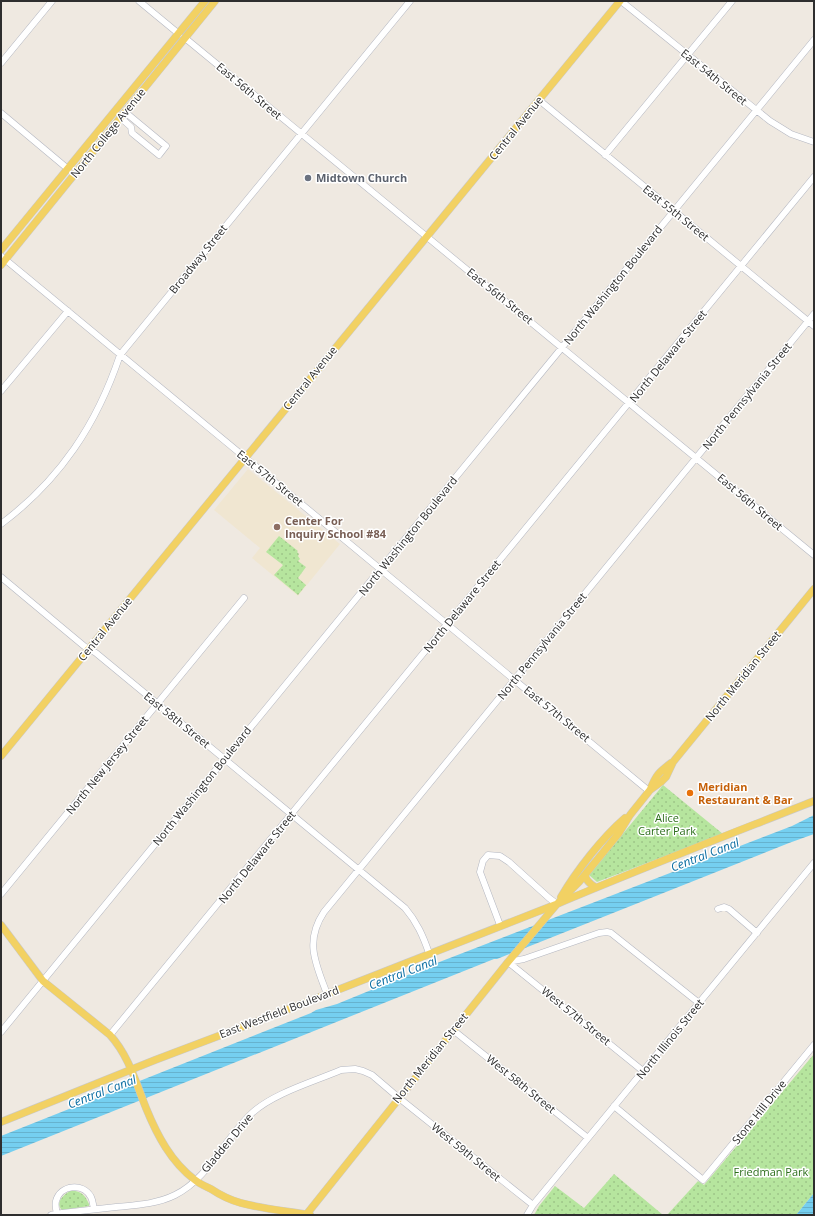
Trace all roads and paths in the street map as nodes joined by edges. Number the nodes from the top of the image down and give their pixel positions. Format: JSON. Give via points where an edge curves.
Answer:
{"nodes":[{"id":1,"x":52,"y":1,"type":"edge"},
{"id":2,"x":139,"y":1,"type":"edge"},
{"id":3,"x":205,"y":1,"type":"edge"},
{"id":4,"x":215,"y":1,"type":"edge"},
{"id":5,"x":410,"y":1,"type":"edge"},
{"id":6,"x":620,"y":1,"type":"edge"},
{"id":7,"x":732,"y":1,"type":"edge"},
{"id":8,"x":182,"y":36,"type":"junction"},
{"id":9,"x":814,"y":40,"type":"edge"},
{"id":10,"x":687,"y":55,"type":"junction"},
{"id":11,"x":1,"y":63,"type":"edge"},
{"id":12,"x":538,"y":100,"type":"junction"},
{"id":13,"x":756,"y":110,"type":"junction"},
{"id":14,"x":1,"y":113,"type":"edge"},
{"id":15,"x":122,"y":115,"type":"junction"},
{"id":16,"x":301,"y":134,"type":"junction"},
{"id":17,"x":814,"y":142,"type":"edge"},
{"id":18,"x":605,"y":155,"type":"junction"},
{"id":19,"x":68,"y":169,"type":"junction"},
{"id":20,"x":814,"y":177,"type":"edge"},
{"id":21,"x":674,"y":211,"type":"junction"},
{"id":22,"x":426,"y":236,"type":"junction"},
{"id":23,"x":1,"y":250,"type":"edge"},
{"id":24,"x":2,"y":260,"type":"edge"},
{"id":25,"x":741,"y":266,"type":"junction"},
{"id":26,"x":68,"y":311,"type":"junction"},
{"id":27,"x":814,"y":314,"type":"edge"},
{"id":28,"x":808,"y":321,"type":"junction"},
{"id":29,"x":814,"y":326,"type":"edge"},
{"id":30,"x":562,"y":348,"type":"junction"},
{"id":31,"x":120,"y":354,"type":"junction"},
{"id":32,"x":1,"y":391,"type":"edge"},
{"id":33,"x":630,"y":402,"type":"junction"},
{"id":34,"x":245,"y":458,"type":"junction"},
{"id":35,"x":696,"y":458,"type":"junction"},
{"id":36,"x":1,"y":524,"type":"edge"},
{"id":37,"x":814,"y":555,"type":"edge"},
{"id":38,"x":380,"y":569,"type":"junction"},
{"id":39,"x":1,"y":578,"type":"edge"},
{"id":40,"x":814,"y":589,"type":"edge"},
{"id":41,"x":244,"y":598,"type":"dead end"},
{"id":42,"x":448,"y":624,"type":"junction"},
{"id":43,"x":89,"y":649,"type":"junction"},
{"id":44,"x":514,"y":680,"type":"junction"},
{"id":45,"x":157,"y":704,"type":"junction"},
{"id":46,"x":1,"y":756,"type":"edge"},
{"id":47,"x":224,"y":759,"type":"junction"},
{"id":48,"x":650,"y":790,"type":"junction"},
{"id":49,"x":814,"y":801,"type":"edge"},
{"id":50,"x":630,"y":814,"type":"junction"},
{"id":51,"x":292,"y":815,"type":"junction"},
{"id":52,"x":814,"y":863,"type":"edge"},
{"id":53,"x":359,"y":870,"type":"junction"},
{"id":54,"x":585,"y":875,"type":"junction"},
{"id":55,"x":595,"y":887,"type":"junction"},
{"id":56,"x":1,"y":894,"type":"edge"},
{"id":57,"x":557,"y":904,"type":"junction"},
{"id":58,"x":718,"y":909,"type":"dead end"},
{"id":59,"x":1,"y":925,"type":"edge"},
{"id":60,"x":500,"y":925,"type":"junction"},
{"id":61,"x":757,"y":933,"type":"junction"},
{"id":62,"x":429,"y":953,"type":"junction"},
{"id":63,"x":508,"y":962,"type":"junction"},
{"id":64,"x":43,"y":980,"type":"junction"},
{"id":65,"x":327,"y":994,"type":"junction"},
{"id":66,"x":699,"y":1003,"type":"junction"},
{"id":67,"x":453,"y":1030,"type":"junction"},
{"id":68,"x":1,"y":1032,"type":"edge"},
{"id":69,"x":110,"y":1035,"type":"junction"},
{"id":70,"x":814,"y":1045,"type":"edge"},
{"id":71,"x":132,"y":1070,"type":"junction"},
{"id":72,"x":643,"y":1071,"type":"junction"},
{"id":73,"x":398,"y":1098,"type":"junction"},
{"id":74,"x":614,"y":1106,"type":"junction"},
{"id":75,"x":1,"y":1122,"type":"edge"},
{"id":76,"x":588,"y":1138,"type":"junction"},
{"id":77,"x":196,"y":1181,"type":"junction"},
{"id":78,"x":533,"y":1205,"type":"junction"},
{"id":79,"x":94,"y":1209,"type":"junction"},
{"id":80,"x":54,"y":1214,"type":"edge"},
{"id":81,"x":308,"y":1215,"type":"edge"},
{"id":82,"x":527,"y":1215,"type":"edge"}],
"edges":[{"from":1,"to":11,"type":"street"},
{"from":2,"to":8,"type":"street","name":"East 56th Street"},
{"from":3,"to":8,"type":"main road","name":"North College Avenue"},
{"from":4,"to":8,"type":"main road","name":"North College Avenue"},
{"from":5,"to":16,"type":"street","name":"Broadway Street"},
{"from":6,"to":10,"type":"street","name":"East 54th Street"},
{"from":6,"to":12,"type":"main road","name":"Central Avenue"},
{"from":7,"to":10,"type":"street"},
{"from":8,"to":15,"type":"main road","name":"North College Avenue"},
{"from":8,"to":16,"type":"street","name":"East 56th Street"},
{"from":8,"to":19,"type":"main road","name":"North College Avenue"},
{"from":9,"to":13,"type":"street","name":"North Washington Boulevard"},
{"from":10,"to":13,"type":"street","name":"East 54th Street"},
{"from":10,"to":18,"type":"street"},
{"from":12,"to":18,"type":"street","name":"East 55th Street"},
{"from":12,"to":22,"type":"main road","name":"Central Avenue"},
{"from":13,"to":17,"type":"street","name":"East 54th Street","via":[[786,131]]},
{"from":13,"to":21,"type":"street","name":"North Washington Boulevard"},
{"from":14,"to":19,"type":"street"},
{"from":15,"to":15,"type":"street","via":[[131,127],[132,133],[159,155],[166,146],[135,121]]},
{"from":15,"to":24,"type":"main road","name":"North College Avenue"},
{"from":16,"to":22,"type":"street","name":"East 56th Street"},
{"from":16,"to":31,"type":"street","name":"Broadway Street"},
{"from":18,"to":21,"type":"street","name":"East 55th Street"},
{"from":19,"to":23,"type":"main road","name":"North College Avenue"},
{"from":20,"to":25,"type":"street","name":"North Delaware Street"},
{"from":21,"to":25,"type":"street","name":"East 55th Street"},
{"from":21,"to":30,"type":"street","name":"North Washington Boulevard"},
{"from":22,"to":30,"type":"street","name":"East 56th Street"},
{"from":22,"to":34,"type":"main road","name":"Central Avenue"},
{"from":24,"to":26,"type":"street","name":"East 57th Street"},
{"from":25,"to":28,"type":"street","name":"East 55th Street"},
{"from":25,"to":33,"type":"street","name":"North Delaware Street"},
{"from":26,"to":31,"type":"street","name":"East 57th Street"},
{"from":26,"to":32,"type":"street"},
{"from":27,"to":28,"type":"street","name":"North Pennsylvania Street"},
{"from":28,"to":29,"type":"street","name":"East 55th Street"},
{"from":28,"to":35,"type":"street","name":"North Pennsylvania Street"},
{"from":30,"to":33,"type":"street","name":"East 56th Street"},
{"from":30,"to":38,"type":"street","name":"North Washington Boulevard"},
{"from":31,"to":34,"type":"street","name":"East 57th Street"},
{"from":31,"to":36,"type":"street","name":"Broadway Street","via":[[100,406],[71,454],[37,494]]},
{"from":33,"to":35,"type":"street","name":"East 56th Street"},
{"from":33,"to":42,"type":"street","name":"North Delaware Street"},
{"from":34,"to":38,"type":"street","name":"East 57th Street"},
{"from":34,"to":43,"type":"main road","name":"Central Avenue"},
{"from":35,"to":37,"type":"street","name":"East 56th Street"},
{"from":35,"to":44,"type":"street","name":"North Pennsylvania Street"},
{"from":38,"to":42,"type":"street","name":"East 57th Street"},
{"from":38,"to":47,"type":"street","name":"North Washington Boulevard"},
{"from":39,"to":43,"type":"street","name":"East 58th Street"},
{"from":40,"to":48,"type":"main road","name":"North Meridian Street","via":[[673,762],[660,771]]},
{"from":41,"to":45,"type":"street","name":"North New Jersey Street"},
{"from":42,"to":44,"type":"street","name":"East 57th Street"},
{"from":42,"to":51,"type":"street","name":"North Delaware Street"},
{"from":43,"to":45,"type":"street","name":"East 58th Street"},
{"from":43,"to":46,"type":"main road","name":"Central Avenue"},
{"from":44,"to":48,"type":"street","name":"East 57th Street"},
{"from":44,"to":53,"type":"street","name":"North Pennsylvania Street"},
{"from":45,"to":47,"type":"street","name":"East 58th Street"},
{"from":45,"to":56,"type":"street","name":"North New Jersey Street"},
{"from":47,"to":51,"type":"street","name":"East 58th Street"},
{"from":47,"to":64,"type":"street","name":"North Washington Boulevard"},
{"from":48,"to":50,"type":"main road","name":"North Meridian Street"},
{"from":49,"to":55,"type":"main road","name":"East Westfield Boulevard"},
{"from":50,"to":54,"type":"main road","name":"North Meridian Street"},
{"from":50,"to":57,"type":"main road","name":"North Meridian Street","via":[[597,848],[570,882]]},
{"from":51,"to":53,"type":"street","name":"East 58th Street"},
{"from":51,"to":69,"type":"street","name":"North Delaware Street"},
{"from":52,"to":61,"type":"street","name":"North Illinois Street"},
{"from":53,"to":62,"type":"street","name":"East 58th Street","via":[[412,916]]},
{"from":53,"to":65,"type":"street","name":"North Pennsylvania Street","via":[[324,912],[315,932],[314,959]]},
{"from":54,"to":55,"type":"main road"},
{"from":54,"to":57,"type":"main road","name":"North Meridian Street"},
{"from":55,"to":57,"type":"main road","name":"East Westfield Boulevard"},
{"from":57,"to":60,"type":"main road","name":"East Westfield Boulevard"},
{"from":57,"to":60,"type":"street","via":[[509,862],[500,856],[488,855],[480,872]]},
{"from":57,"to":63,"type":"main road","name":"North Meridian Street"},
{"from":58,"to":61,"type":"street","via":[[729,909]]},
{"from":59,"to":64,"type":"main road"},
{"from":60,"to":62,"type":"main road","name":"East Westfield Boulevard"},
{"from":61,"to":66,"type":"street","name":"North Illinois Street"},
{"from":62,"to":65,"type":"main road","name":"East Westfield Boulevard"},
{"from":63,"to":66,"type":"street","via":[[607,932]]},
{"from":63,"to":67,"type":"main road","name":"North Meridian Street"},
{"from":63,"to":72,"type":"street","name":"West 57th Street"},
{"from":64,"to":68,"type":"street","name":"North Washington Boulevard"},
{"from":64,"to":69,"type":"main road"},
{"from":65,"to":71,"type":"main road","name":"East Westfield Boulevard"},
{"from":66,"to":72,"type":"street","name":"North Illinois Street"},
{"from":67,"to":73,"type":"main road","name":"North Meridian Street"},
{"from":67,"to":76,"type":"street","name":"West 58th Street"},
{"from":69,"to":71,"type":"main road"},
{"from":70,"to":74,"type":"street","name":"Stone Hill Drive","via":[[703,1180]]},
{"from":71,"to":75,"type":"main road","name":"East Westfield Boulevard"},
{"from":71,"to":77,"type":"main road","via":[[157,1132],[181,1167]]},
{"from":72,"to":74,"type":"street","name":"North Illinois Street"},
{"from":73,"to":77,"type":"street","name":"Gladden Drive","via":[[372,1076],[355,1069],[342,1070],[282,1094],[250,1115]]},
{"from":73,"to":78,"type":"street","name":"West 59th Street"},
{"from":73,"to":81,"type":"main road","name":"North Meridian Street"},
{"from":74,"to":76,"type":"street","name":"North Illinois Street"},
{"from":76,"to":78,"type":"street","name":"North Illinois Street"},
{"from":77,"to":79,"type":"street","name":"Gladden Drive","via":[[161,1200]]},
{"from":77,"to":81,"type":"main road","via":[[240,1203]]},
{"from":78,"to":82,"type":"street","name":"North Illinois Street"},
{"from":79,"to":80,"type":"street","name":"Gladden Drive"},
{"from":79,"to":80,"type":"street","name":"Gladden Drive","via":[[89,1194],[74,1187],[58,1196]]}]}
